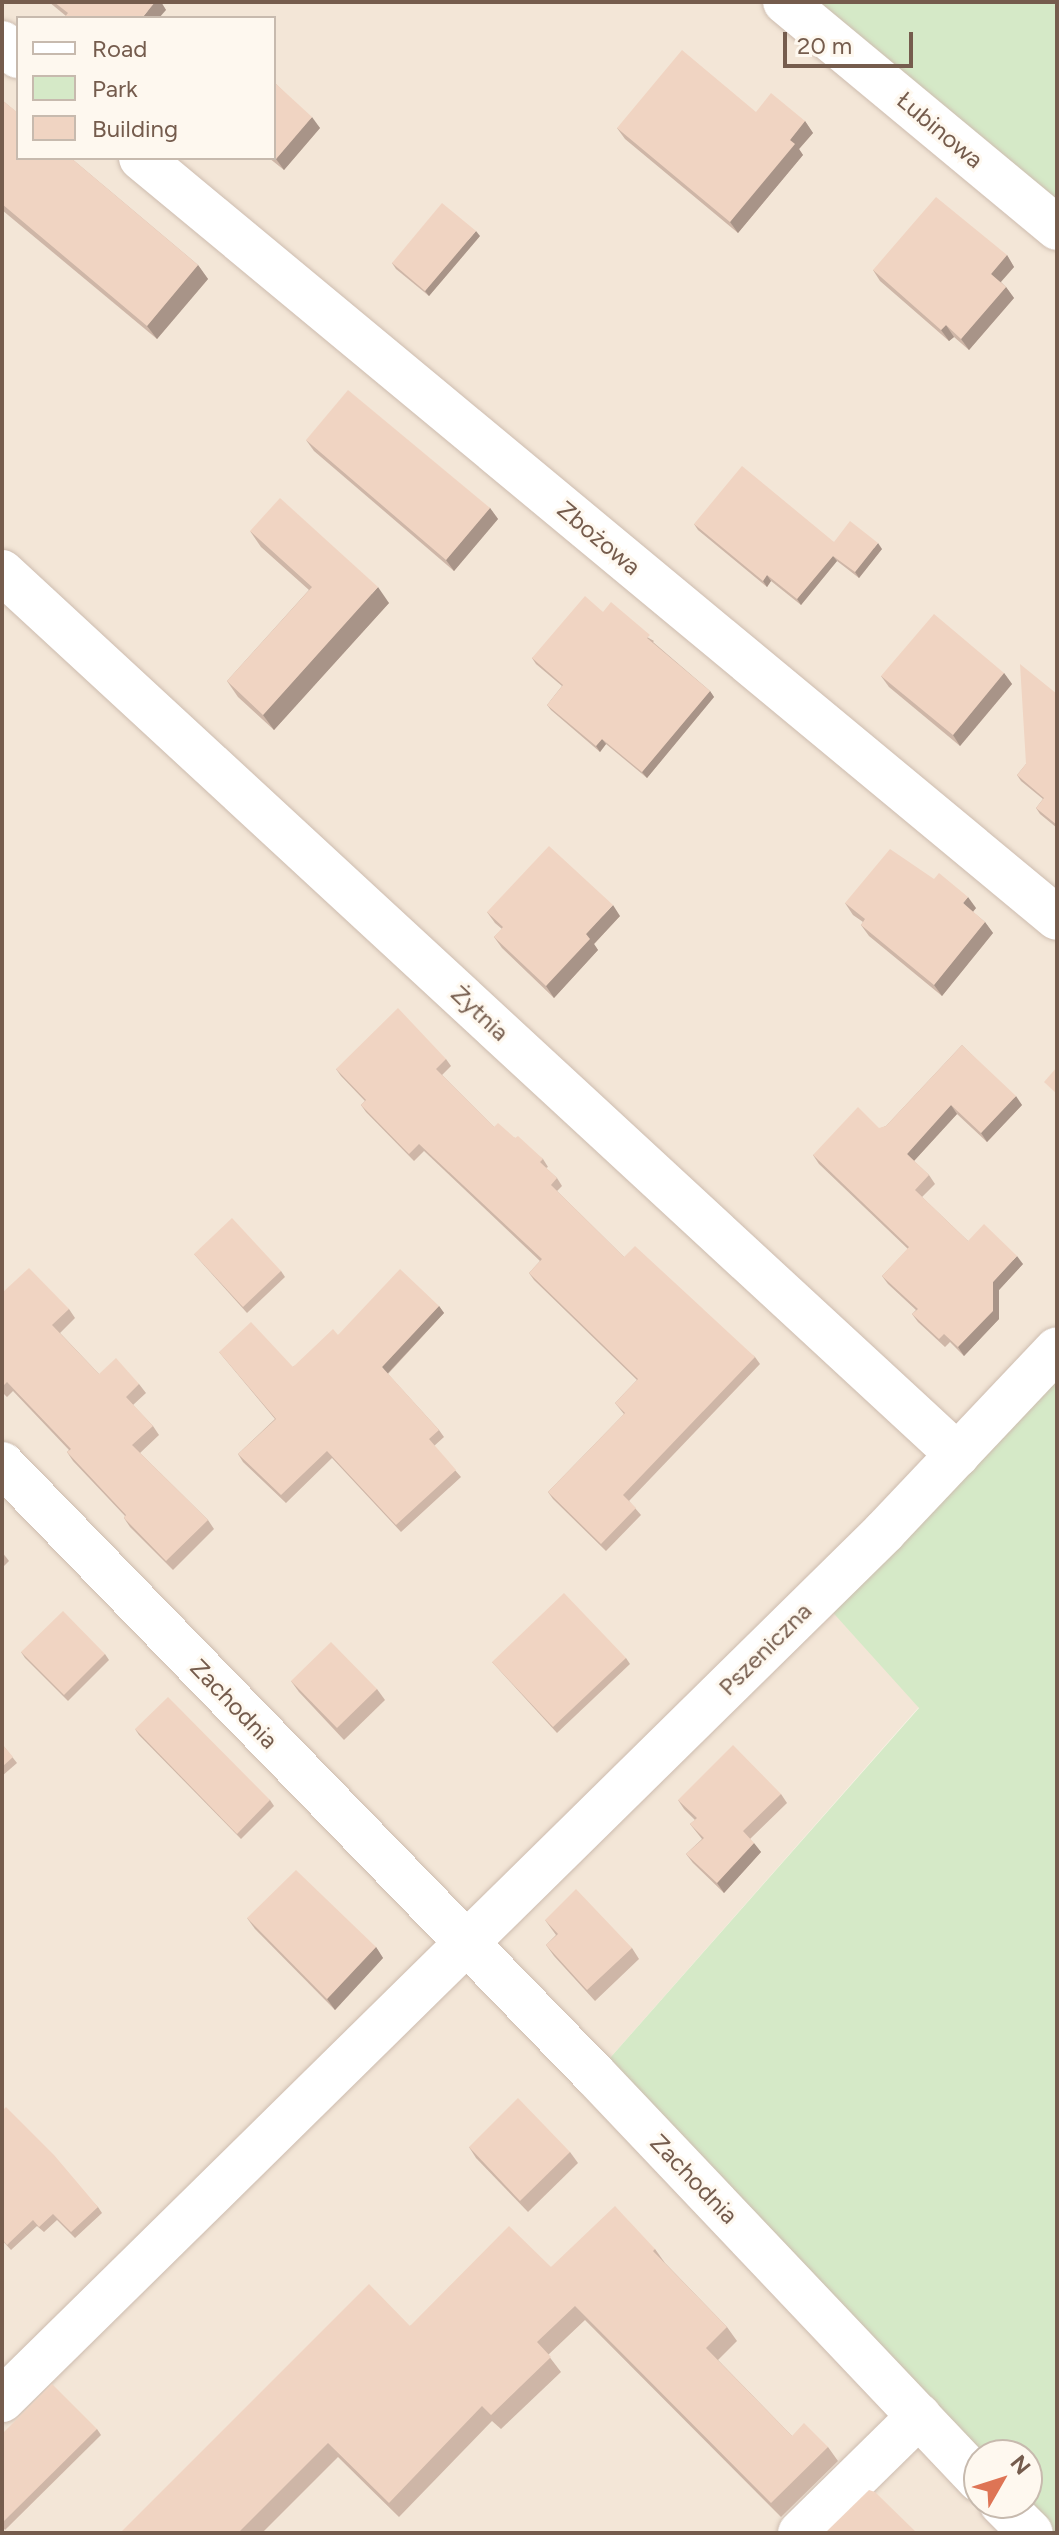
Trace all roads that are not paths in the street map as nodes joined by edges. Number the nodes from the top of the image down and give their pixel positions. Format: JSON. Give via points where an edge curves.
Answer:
{"nodes":[{"id":1,"x":785,"y":2,"type":"edge"},
{"id":2,"x":143,"y":160,"type":"edge"},
{"id":3,"x":1057,"y":228,"type":"edge"},
{"id":4,"x":2,"y":572,"type":"edge"},
{"id":5,"x":1057,"y":918,"type":"edge"},
{"id":6,"x":1057,"y":1349,"type":"edge"},
{"id":7,"x":958,"y":1455,"type":"junction"},
{"id":8,"x":2,"y":1464,"type":"edge"},
{"id":9,"x":467,"y":1944,"type":"junction"},
{"id":10,"x":2,"y":2400,"type":"edge"},
{"id":11,"x":919,"y":2416,"type":"junction"},
{"id":12,"x":963,"y":2463,"type":"edge"},
{"id":13,"x":800,"y":2533,"type":"edge"}],
"edges":[{"from":1,"to":3,"type":"street","name":"Łubinowa"},
{"from":2,"to":5,"type":"street","name":"Zbożowa"},
{"from":4,"to":7,"type":"street","name":"Żytnia"},
{"from":6,"to":7,"type":"street","name":"Pszeniczna"},
{"from":7,"to":9,"type":"street","name":"Pszeniczna"},
{"from":8,"to":9,"type":"street","name":"Zachodnia"},
{"from":9,"to":10,"type":"street"},
{"from":9,"to":11,"type":"street","name":"Zachodnia"},
{"from":11,"to":12,"type":"street","name":"Zachodnia"},
{"from":11,"to":13,"type":"street"}]}
